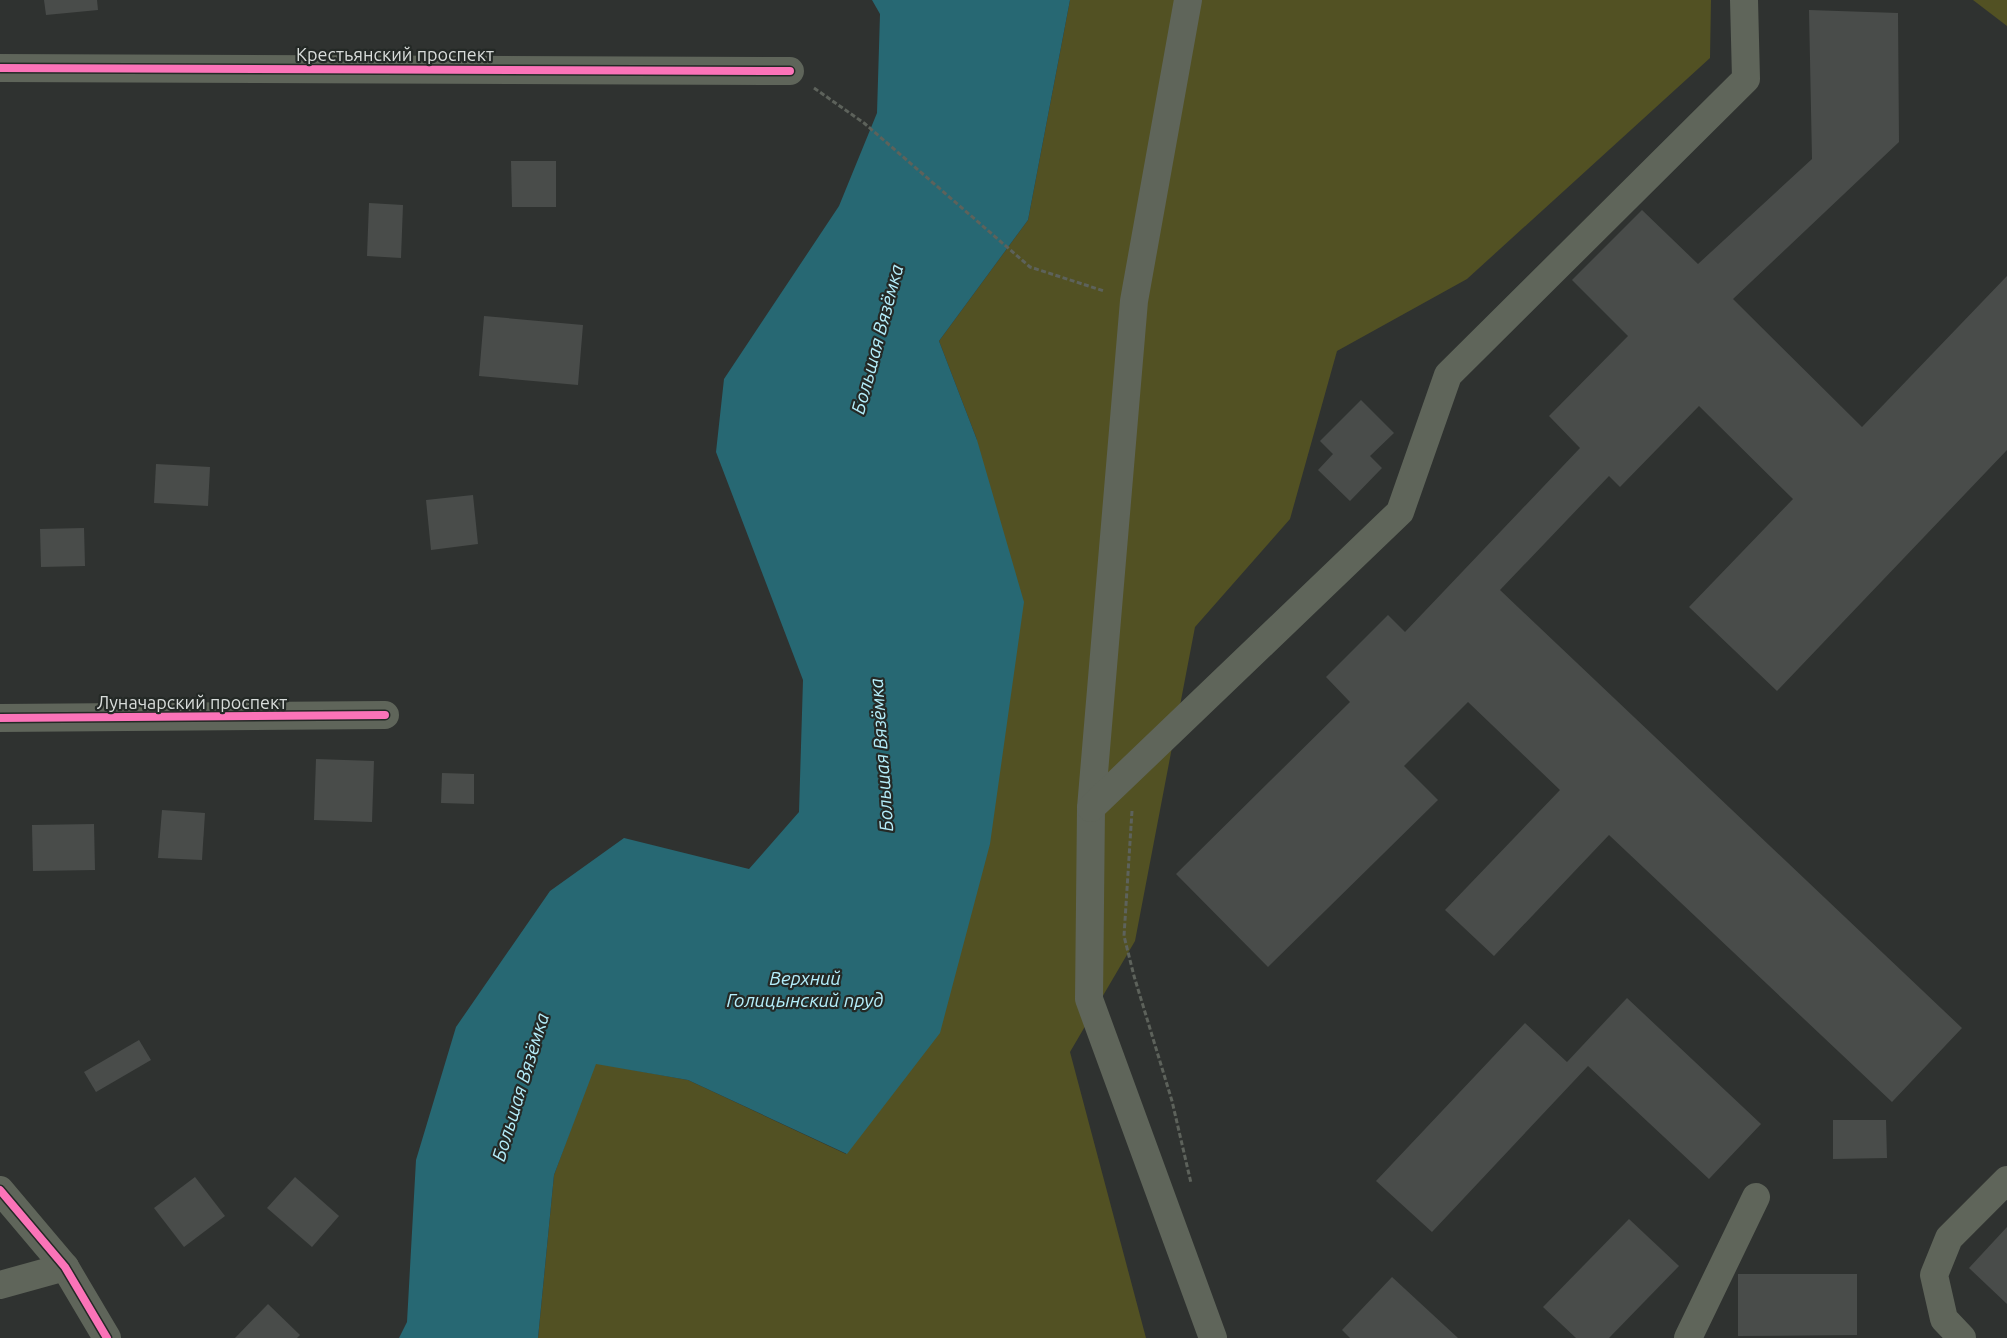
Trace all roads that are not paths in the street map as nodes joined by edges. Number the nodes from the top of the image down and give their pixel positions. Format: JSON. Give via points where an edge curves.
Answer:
{"nodes":[{"id":1,"x":1188,"y":0,"type":"edge"},
{"id":2,"x":1744,"y":0,"type":"edge"},
{"id":3,"x":0,"y":68,"type":"edge"},
{"id":4,"x":790,"y":71,"type":"road end"},
{"id":5,"x":385,"y":715,"type":"dead end"},
{"id":6,"x":0,"y":718,"type":"edge"},
{"id":7,"x":1091,"y":808,"type":"junction"},
{"id":8,"x":2007,"y":1180,"type":"edge"},
{"id":9,"x":0,"y":1190,"type":"edge"},
{"id":10,"x":1756,"y":1196,"type":"dead end"},
{"id":11,"x":65,"y":1267,"type":"junction"},
{"id":12,"x":0,"y":1285,"type":"edge"},
{"id":13,"x":107,"y":1338,"type":"edge"},
{"id":14,"x":1213,"y":1338,"type":"edge"},
{"id":15,"x":1688,"y":1338,"type":"edge"},
{"id":16,"x":1962,"y":1338,"type":"edge"}],
"edges":[{"from":1,"to":7,"type":"street","via":[[1134,301]]},
{"from":2,"to":7,"type":"street","via":[[1746,79],[1448,375],[1400,512]]},
{"from":3,"to":4,"type":"street","name":"Крестьянский проспект"},
{"from":5,"to":6,"type":"street","name":"Луначарский проспект"},
{"from":7,"to":14,"type":"street","via":[[1089,999]]},
{"from":8,"to":16,"type":"street","via":[[1949,1238],[1934,1275],[1944,1319]]},
{"from":9,"to":11,"type":"street"},
{"from":10,"to":15,"type":"street"},
{"from":11,"to":12,"type":"street"},
{"from":11,"to":13,"type":"street"}]}
